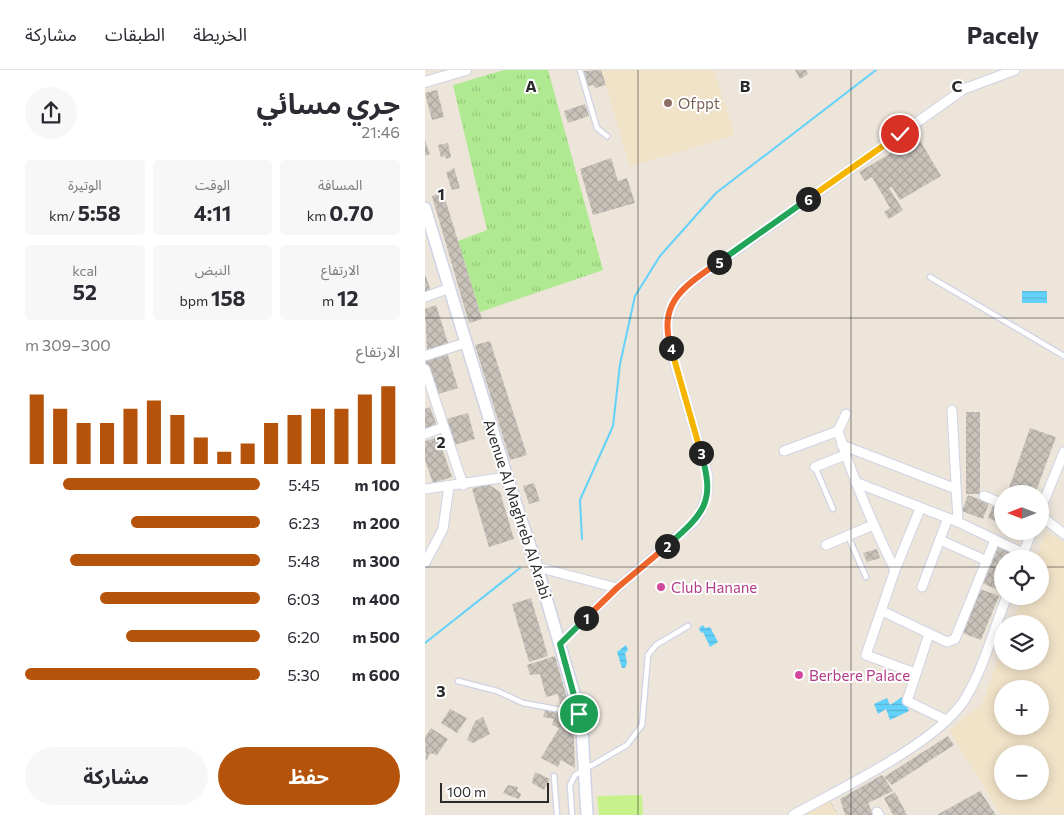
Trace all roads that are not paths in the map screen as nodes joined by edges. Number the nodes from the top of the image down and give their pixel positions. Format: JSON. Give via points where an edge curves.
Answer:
{"nodes":[{"id":1,"x":466,"y":70,"type":"edge"},
{"id":2,"x":580,"y":70,"type":"edge"},
{"id":3,"x":1015,"y":70,"type":"edge"},
{"id":4,"x":425,"y":82,"type":"edge"},
{"id":5,"x":607,"y":136,"type":"dead end"},
{"id":6,"x":425,"y":208,"type":"edge"},
{"id":7,"x":930,"y":277,"type":"dead end"},
{"id":8,"x":449,"y":288,"type":"junction"},
{"id":9,"x":425,"y":297,"type":"edge"},
{"id":10,"x":465,"y":343,"type":"junction"},
{"id":11,"x":425,"y":356,"type":"edge"},
{"id":12,"x":1064,"y":356,"type":"edge"},
{"id":13,"x":425,"y":369,"type":"edge"},
{"id":14,"x":430,"y":398,"type":"edge"},
{"id":15,"x":952,"y":410,"type":"dead end"},
{"id":16,"x":846,"y":414,"type":"dead end"},
{"id":17,"x":444,"y":427,"type":"junction"},
{"id":18,"x":838,"y":431,"type":"junction"},
{"id":19,"x":425,"y":434,"type":"edge"},
{"id":20,"x":842,"y":445,"type":"junction"},
{"id":21,"x":784,"y":451,"type":"dead end"},
{"id":22,"x":1064,"y":452,"type":"edge"},
{"id":23,"x":845,"y":455,"type":"junction"},
{"id":24,"x":815,"y":467,"type":"joint"},
{"id":25,"x":507,"y":477,"type":"junction"},
{"id":26,"x":855,"y":482,"type":"junction"},
{"id":27,"x":463,"y":485,"type":"junction"},
{"id":28,"x":449,"y":486,"type":"junction"},
{"id":29,"x":425,"y":489,"type":"edge"},
{"id":30,"x":956,"y":489,"type":"junction"},
{"id":31,"x":1049,"y":489,"type":"edge"},
{"id":32,"x":984,"y":496,"type":"dead end"},
{"id":33,"x":994,"y":500,"type":"edge"},
{"id":34,"x":833,"y":509,"type":"dead end"},
{"id":35,"x":920,"y":509,"type":"junction"},
{"id":36,"x":948,"y":518,"type":"junction"},
{"id":37,"x":958,"y":522,"type":"junction"},
{"id":38,"x":1049,"y":522,"type":"edge"},
{"id":39,"x":873,"y":525,"type":"junction"},
{"id":40,"x":1064,"y":534,"type":"edge"},
{"id":41,"x":848,"y":536,"type":"junction"},
{"id":42,"x":940,"y":540,"type":"junction"},
{"id":43,"x":994,"y":540,"type":"edge"},
{"id":44,"x":995,"y":540,"type":"joint"},
{"id":45,"x":826,"y":545,"type":"dead end"},
{"id":46,"x":1012,"y":550,"type":"edge"},
{"id":47,"x":987,"y":561,"type":"junction"},
{"id":48,"x":425,"y":563,"type":"edge"},
{"id":49,"x":537,"y":567,"type":"junction"},
{"id":50,"x":895,"y":570,"type":"junction"},
{"id":51,"x":866,"y":577,"type":"dead end"},
{"id":52,"x":922,"y":587,"type":"dead end"},
{"id":53,"x":617,"y":588,"type":"junction"},
{"id":54,"x":1003,"y":605,"type":"edge"},
{"id":55,"x":882,"y":611,"type":"junction"},
{"id":56,"x":688,"y":626,"type":"dead end"},
{"id":57,"x":929,"y":634,"type":"junction"},
{"id":58,"x":560,"y":644,"type":"junction"},
{"id":59,"x":915,"y":673,"type":"junction"},
{"id":60,"x":458,"y":681,"type":"dead end"},
{"id":61,"x":579,"y":714,"type":"junction"},
{"id":62,"x":946,"y":720,"type":"junction"},
{"id":63,"x":585,"y":770,"type":"junction"},
{"id":64,"x":554,"y":776,"type":"dead end"},
{"id":65,"x":557,"y":815,"type":"edge"},
{"id":66,"x":572,"y":815,"type":"edge"},
{"id":67,"x":587,"y":815,"type":"edge"},
{"id":68,"x":793,"y":815,"type":"edge"}],
"edges":[{"from":1,"to":4,"type":"street"},
{"from":2,"to":5,"type":"lane","via":[[597,128]]},
{"from":3,"to":53,"type":"street","via":[[956,94],[683,288],[670,307],[667,333],[708,476],[708,493],[695,521]]},
{"from":6,"to":8,"type":"main road","name":"Avenue Al Maghreb Al Arabi"},
{"from":7,"to":12,"type":"lane"},
{"from":8,"to":9,"type":"street"},
{"from":8,"to":10,"type":"main road","name":"Avenue Al Maghreb Al Arabi"},
{"from":10,"to":11,"type":"street"},
{"from":10,"to":25,"type":"main road","name":"Avenue Al Maghreb Al Arabi"},
{"from":13,"to":14,"type":"street"},
{"from":14,"to":17,"type":"street"},
{"from":15,"to":30,"type":"street"},
{"from":16,"to":18,"type":"street"},
{"from":17,"to":19,"type":"street"},
{"from":17,"to":27,"type":"street"},
{"from":18,"to":20,"type":"street"},
{"from":18,"to":21,"type":"street"},
{"from":20,"to":23,"type":"street"},
{"from":20,"to":30,"type":"street"},
{"from":22,"to":31,"type":"street"},
{"from":23,"to":24,"type":"street"},
{"from":23,"to":26,"type":"street"},
{"from":24,"to":34,"type":"lane"},
{"from":25,"to":27,"type":"street"},
{"from":25,"to":49,"type":"main road","name":"Avenue Al Maghreb Al Arabi"},
{"from":26,"to":35,"type":"street"},
{"from":26,"to":39,"type":"street"},
{"from":27,"to":28,"type":"street"},
{"from":28,"to":29,"type":"street"},
{"from":28,"to":48,"type":"street","via":[[443,528]]},
{"from":30,"to":37,"type":"street"},
{"from":32,"to":33,"type":"street"},
{"from":35,"to":36,"type":"street"},
{"from":35,"to":50,"type":"street"},
{"from":36,"to":37,"type":"street"},
{"from":36,"to":42,"type":"street"},
{"from":37,"to":43,"type":"street"},
{"from":38,"to":40,"type":"street"},
{"from":39,"to":41,"type":"street"},
{"from":39,"to":50,"type":"street"},
{"from":41,"to":45,"type":"street"},
{"from":41,"to":51,"type":"lane"},
{"from":42,"to":47,"type":"street"},
{"from":42,"to":52,"type":"street"},
{"from":44,"to":46,"type":"street"},
{"from":44,"to":47,"type":"street"},
{"from":47,"to":57,"type":"street","via":[[955,638],[947,642]]},
{"from":49,"to":53,"type":"street"},
{"from":49,"to":58,"type":"main road","name":"Avenue Al Maghreb Al Arabi"},
{"from":50,"to":55,"type":"street"},
{"from":53,"to":58,"type":"street"},
{"from":54,"to":62,"type":"street","via":[[971,687]]},
{"from":55,"to":57,"type":"street"},
{"from":55,"to":59,"type":"street","via":[[866,655]]},
{"from":56,"to":63,"type":"lane","via":[[656,645],[648,655],[642,725],[636,735],[627,745]]},
{"from":57,"to":59,"type":"street"},
{"from":58,"to":61,"type":"main road","name":"Avenue Al Maghreb Al Arabi"},
{"from":59,"to":62,"type":"street","via":[[907,702]]},
{"from":60,"to":61,"type":"lane","via":[[497,691],[529,705]]},
{"from":61,"to":63,"type":"main road","name":"Avenue Al Maghreb Al Arabi"},
{"from":62,"to":68,"type":"street","via":[[924,739]]},
{"from":63,"to":66,"type":"lane","via":[[575,775],[570,785]]},
{"from":63,"to":67,"type":"main road","name":"Avenue Al Maghreb Al Arabi"},
{"from":64,"to":65,"type":"lane"}]}
